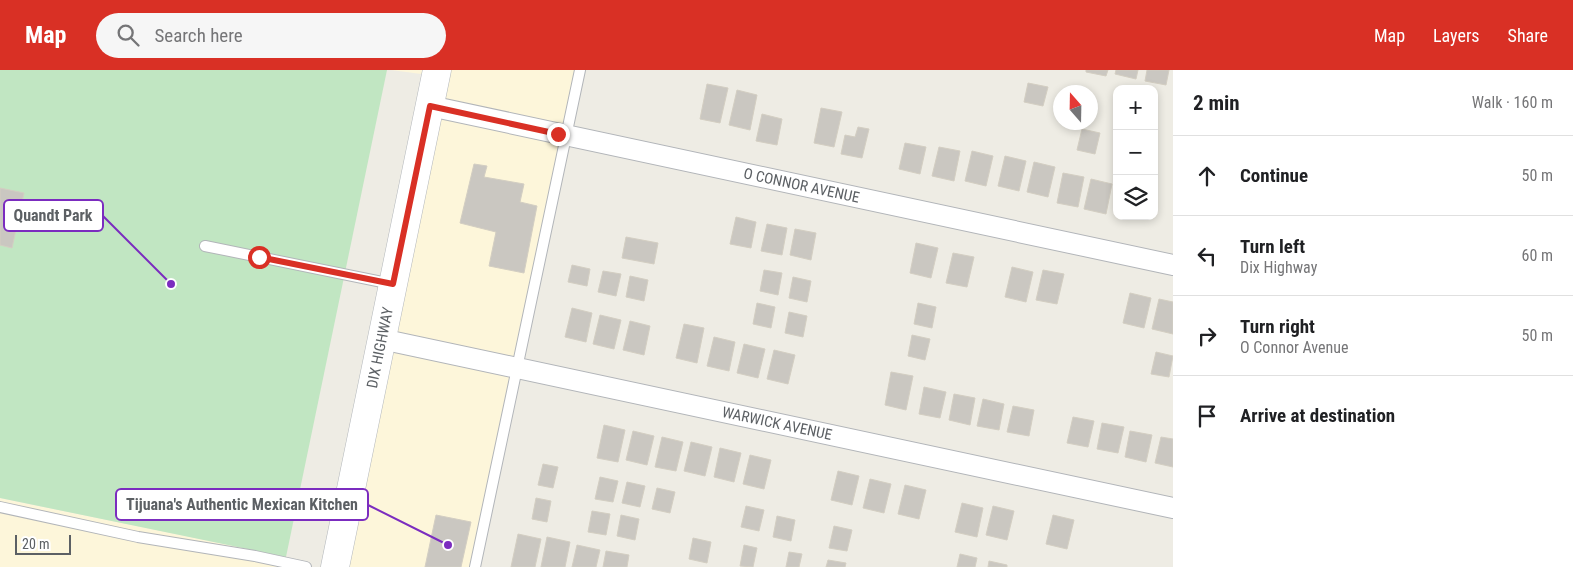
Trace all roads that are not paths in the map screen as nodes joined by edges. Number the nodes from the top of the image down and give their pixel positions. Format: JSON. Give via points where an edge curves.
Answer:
{"nodes":[{"id":1,"x":437,"y":70,"type":"edge"},
{"id":2,"x":580,"y":70,"type":"edge"},
{"id":3,"x":430,"y":106,"type":"junction"},
{"id":4,"x":566,"y":136,"type":"junction"},
{"id":5,"x":205,"y":246,"type":"dead end"},
{"id":6,"x":1173,"y":265,"type":"edge"},
{"id":7,"x":393,"y":284,"type":"junction"},
{"id":8,"x":381,"y":340,"type":"junction"},
{"id":9,"x":517,"y":368,"type":"junction"},
{"id":10,"x":0,"y":507,"type":"edge"},
{"id":11,"x":1173,"y":508,"type":"edge"},
{"id":12,"x":306,"y":567,"type":"edge"},
{"id":13,"x":335,"y":567,"type":"edge"},
{"id":14,"x":475,"y":567,"type":"edge"}],
"edges":[{"from":1,"to":3,"type":"main road","name":"DIX HIGHWAY"},
{"from":2,"to":4,"type":"lane"},
{"from":3,"to":4,"type":"street","name":"O CONNOR AVENUE"},
{"from":3,"to":7,"type":"main road","name":"DIX HIGHWAY"},
{"from":4,"to":6,"type":"street","name":"O CONNOR AVENUE"},
{"from":4,"to":9,"type":"lane"},
{"from":5,"to":7,"type":"lane"},
{"from":7,"to":8,"type":"main road","name":"DIX HIGHWAY"},
{"from":8,"to":9,"type":"street","name":"WARWICK AVENUE"},
{"from":8,"to":13,"type":"main road","name":"DIX HIGHWAY"},
{"from":9,"to":11,"type":"street","name":"WARWICK AVENUE"},
{"from":9,"to":14,"type":"lane"},
{"from":10,"to":12,"type":"lane","via":[[138,537]]}]}
